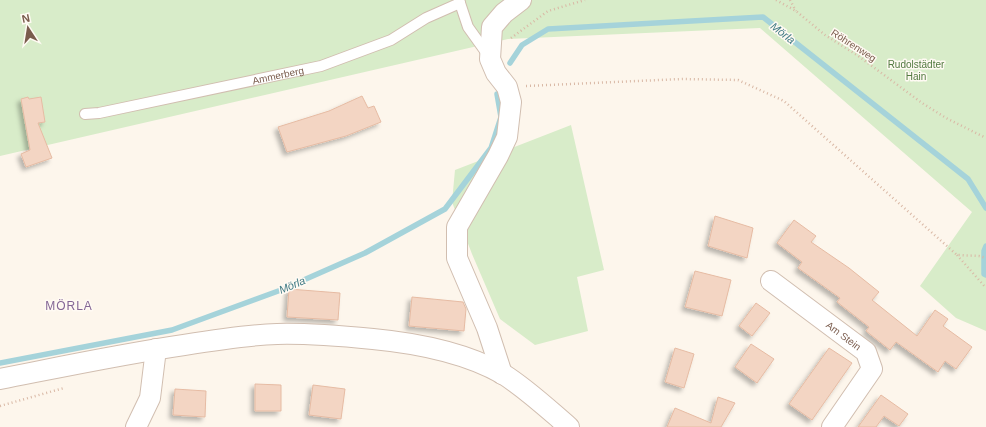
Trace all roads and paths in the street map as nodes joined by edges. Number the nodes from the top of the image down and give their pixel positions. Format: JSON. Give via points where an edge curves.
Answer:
{"nodes":[{"id":1,"x":521,"y":0,"type":"edge"},
{"id":2,"x":585,"y":0,"type":"edge"},
{"id":3,"x":776,"y":0,"type":"edge"},
{"id":4,"x":790,"y":0,"type":"edge"},
{"id":5,"x":460,"y":2,"type":"edge"},
{"id":6,"x":796,"y":11,"type":"junction"},
{"id":7,"x":490,"y":59,"type":"junction"},
{"id":8,"x":507,"y":87,"type":"junction"},
{"id":9,"x":85,"y":114,"type":"dead end"},
{"id":10,"x":986,"y":138,"type":"edge"},
{"id":11,"x":957,"y":255,"type":"junction"},
{"id":12,"x":986,"y":258,"type":"edge"},
{"id":13,"x":771,"y":280,"type":"dead end"},
{"id":14,"x":986,"y":288,"type":"edge"},
{"id":15,"x":156,"y":349,"type":"junction"},
{"id":16,"x":502,"y":374,"type":"junction"},
{"id":17,"x":0,"y":379,"type":"edge"},
{"id":18,"x":136,"y":427,"type":"edge"},
{"id":19,"x":569,"y":427,"type":"edge"},
{"id":20,"x":832,"y":427,"type":"edge"}],
"edges":[{"from":1,"to":7,"type":"street","via":[[504,13],[492,28]]},
{"from":2,"to":7,"type":"path","via":[[548,11],[512,37]]},
{"from":3,"to":6,"type":"path","name":"Röhrenweg"},
{"from":4,"to":6,"type":"path"},
{"from":5,"to":7,"type":"lane","via":[[468,26]]},
{"from":5,"to":9,"type":"lane","name":"Ammerberg","via":[[426,18],[391,40],[320,66]]},
{"from":6,"to":10,"type":"path","name":"Röhrenweg","via":[[825,35],[922,103]]},
{"from":7,"to":8,"type":"street","via":[[496,73]]},
{"from":8,"to":11,"type":"path","via":[[682,79],[738,80],[784,101]]},
{"from":8,"to":16,"type":"street","via":[[511,102],[507,137],[457,227],[457,258],[487,328]]},
{"from":11,"to":12,"type":"path"},
{"from":11,"to":14,"type":"path"},
{"from":13,"to":20,"type":"street","name":"Am Stein","via":[[866,352],[872,369]]},
{"from":15,"to":16,"type":"street","via":[[228,338],[319,334],[401,342],[444,351]]},
{"from":15,"to":17,"type":"street"},
{"from":15,"to":18,"type":"street","via":[[150,398]]},
{"from":16,"to":19,"type":"street"}]}
